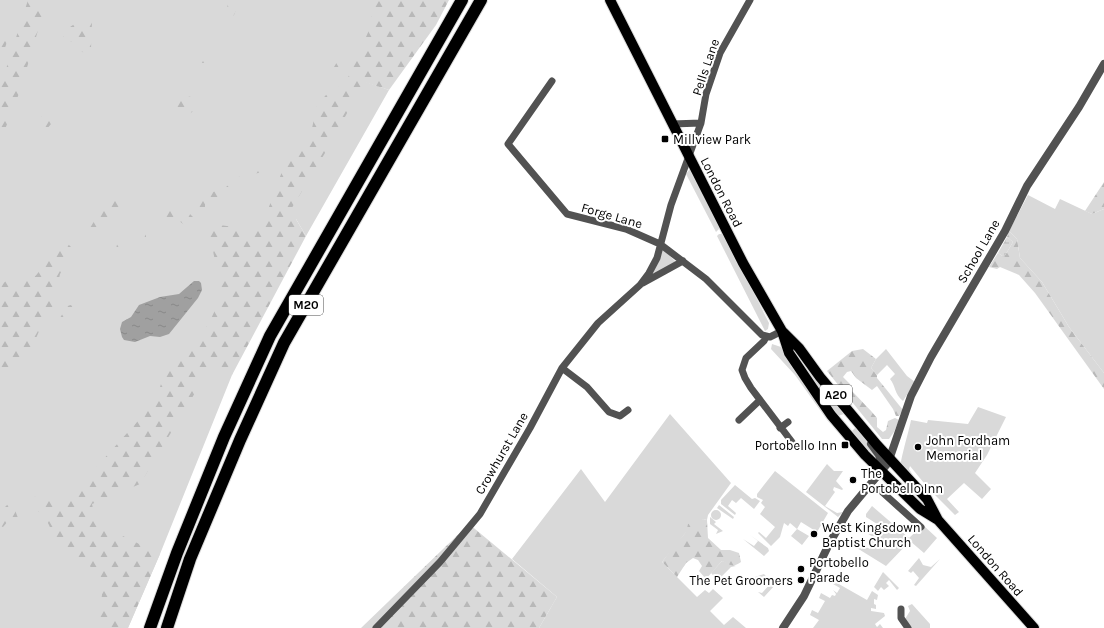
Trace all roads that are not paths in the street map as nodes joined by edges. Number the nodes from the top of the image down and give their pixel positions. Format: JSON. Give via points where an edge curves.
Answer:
{"nodes":[{"id":1,"x":462,"y":0,"type":"edge"},
{"id":2,"x":481,"y":0,"type":"edge"},
{"id":3,"x":610,"y":0,"type":"edge"},
{"id":4,"x":750,"y":0,"type":"edge"},
{"id":5,"x":1104,"y":64,"type":"edge"},
{"id":6,"x":1102,"y":70,"type":"edge"},
{"id":7,"x":552,"y":81,"type":"dead end"},
{"id":8,"x":701,"y":123,"type":"junction"},
{"id":9,"x":672,"y":124,"type":"junction"},
{"id":10,"x":689,"y":156,"type":"junction"},
{"id":11,"x":660,"y":244,"type":"junction"},
{"id":12,"x":683,"y":261,"type":"junction"},
{"id":13,"x":640,"y":285,"type":"junction"},
{"id":14,"x":782,"y":331,"type":"junction"},
{"id":15,"x":766,"y":337,"type":"junction"},
{"id":16,"x":562,"y":368,"type":"junction"},
{"id":17,"x":760,"y":400,"type":"junction"},
{"id":18,"x":628,"y":410,"type":"dead end"},
{"id":19,"x":739,"y":420,"type":"dead end"},
{"id":20,"x":788,"y":422,"type":"dead end"},
{"id":21,"x":780,"y":428,"type":"junction"},
{"id":22,"x":792,"y":442,"type":"dead end"},
{"id":23,"x":885,"y":466,"type":"junction"},
{"id":24,"x":881,"y":491,"type":"dead end"},
{"id":25,"x":925,"y":509,"type":"junction"},
{"id":26,"x":901,"y":609,"type":"dead end"},
{"id":27,"x":150,"y":628,"type":"edge"},
{"id":28,"x":167,"y":628,"type":"edge"},
{"id":29,"x":376,"y":628,"type":"edge"},
{"id":30,"x":783,"y":628,"type":"edge"},
{"id":31,"x":908,"y":628,"type":"edge"},
{"id":32,"x":1034,"y":628,"type":"edge"}],
"edges":[{"from":1,"to":27,"type":"highway","number":"M20","via":[[270,336],[221,444],[176,553]]},
{"from":2,"to":28,"type":"highway","number":"M20","via":[[284,344],[190,559]]},
{"from":3,"to":9,"type":"main road","name":"London Road","number":"A20"},
{"from":4,"to":8,"type":"street","name":"Pells Lane","via":[[720,53],[706,94]]},
{"from":5,"to":6,"type":"street","name":"School Lane"},
{"from":6,"to":23,"type":"street","name":"School Lane","via":[[1027,186],[1005,231],[931,357],[911,396]]},
{"from":7,"to":11,"type":"street","name":"Forge Lane","via":[[508,144],[566,214],[626,229]]},
{"from":8,"to":9,"type":"street"},
{"from":8,"to":10,"type":"street","name":"Pells Lane"},
{"from":9,"to":10,"type":"main road","name":"London Road","number":"A20"},
{"from":10,"to":11,"type":"street","name":"Crowhurst Lane"},
{"from":10,"to":14,"type":"main road","name":"London Road","number":"A20"},
{"from":11,"to":12,"type":"street","name":"Forge Lane"},
{"from":11,"to":13,"type":"street","name":"Crowhurst Lane","via":[[655,263]]},
{"from":12,"to":13,"type":"street","name":"Crowhurst Lane"},
{"from":12,"to":15,"type":"street","name":"Forge Lane","via":[[706,279]]},
{"from":13,"to":16,"type":"street","name":"Crowhurst Lane","via":[[598,323]]},
{"from":14,"to":15,"type":"street"},
{"from":14,"to":23,"type":"main road","name":"London Road","number":"A20","via":[[854,416]]},
{"from":14,"to":23,"type":"main road","name":"London Road","number":"A20","via":[[789,353],[817,396],[840,426]]},
{"from":15,"to":17,"type":"street","via":[[746,358],[742,367],[745,378]]},
{"from":16,"to":18,"type":"street","via":[[586,387],[609,412],[620,416]]},
{"from":16,"to":29,"type":"street","name":"Crowhurst Lane","via":[[480,514],[440,562]]},
{"from":17,"to":19,"type":"street"},
{"from":17,"to":21,"type":"street"},
{"from":20,"to":21,"type":"street"},
{"from":21,"to":22,"type":"street"},
{"from":23,"to":25,"type":"main road","name":"London Road","number":"A20"},
{"from":23,"to":25,"type":"main road","name":"London Road","number":"A20","via":[[927,499]]},
{"from":23,"to":30,"type":"street","via":[[848,511],[804,596]]},
{"from":24,"to":25,"type":"street","via":[[918,524]]},
{"from":25,"to":32,"type":"main road","name":"London Road","number":"A20","via":[[972,556]]},
{"from":26,"to":31,"type":"street","via":[[901,618]]}]}
